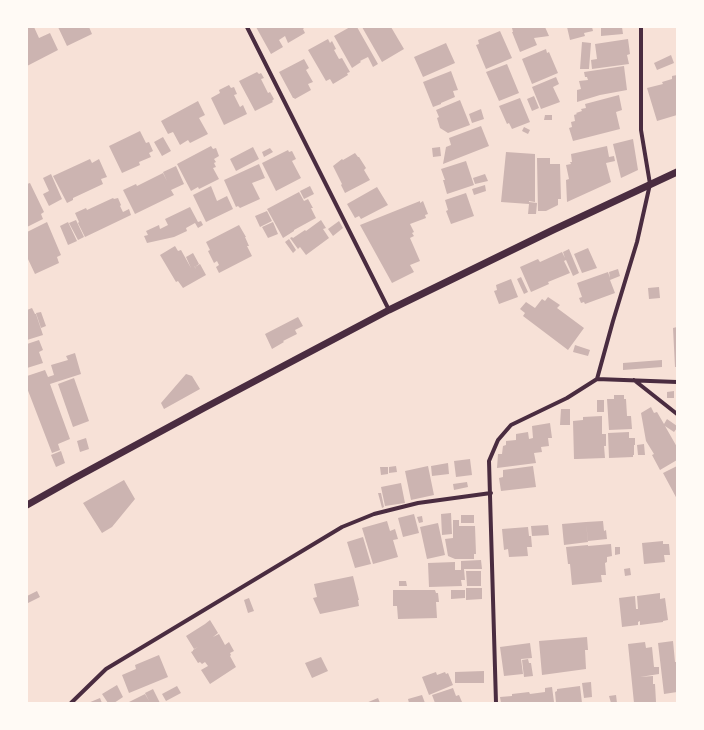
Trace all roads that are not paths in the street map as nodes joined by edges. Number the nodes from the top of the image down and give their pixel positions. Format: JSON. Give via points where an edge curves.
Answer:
{"nodes":[{"id":1,"x":247,"y":27,"type":"edge"},
{"id":2,"x":641,"y":27,"type":"edge"},
{"id":3,"x":677,"y":172,"type":"edge"},
{"id":4,"x":650,"y":184,"type":"junction"},
{"id":5,"x":389,"y":310,"type":"junction"},
{"id":6,"x":597,"y":379,"type":"junction"},
{"id":7,"x":634,"y":380,"type":"junction"},
{"id":8,"x":677,"y":382,"type":"edge"},
{"id":9,"x":677,"y":414,"type":"edge"},
{"id":10,"x":491,"y":493,"type":"junction"},
{"id":11,"x":27,"y":505,"type":"edge"},
{"id":12,"x":71,"y":703,"type":"edge"},
{"id":13,"x":496,"y":703,"type":"edge"}],
"edges":[{"from":1,"to":5,"type":"street"},
{"from":2,"to":4,"type":"street","via":[[641,130]]},
{"from":3,"to":4,"type":"street"},
{"from":4,"to":5,"type":"street"},
{"from":4,"to":6,"type":"street","via":[[638,242]]},
{"from":5,"to":11,"type":"street"},
{"from":6,"to":7,"type":"street"},
{"from":6,"to":10,"type":"street","via":[[567,398],[512,425],[498,440],[489,461]]},
{"from":7,"to":8,"type":"street"},
{"from":7,"to":9,"type":"street"},
{"from":10,"to":12,"type":"street","via":[[418,503],[374,514],[342,527],[106,669]]},
{"from":10,"to":13,"type":"street"}]}
